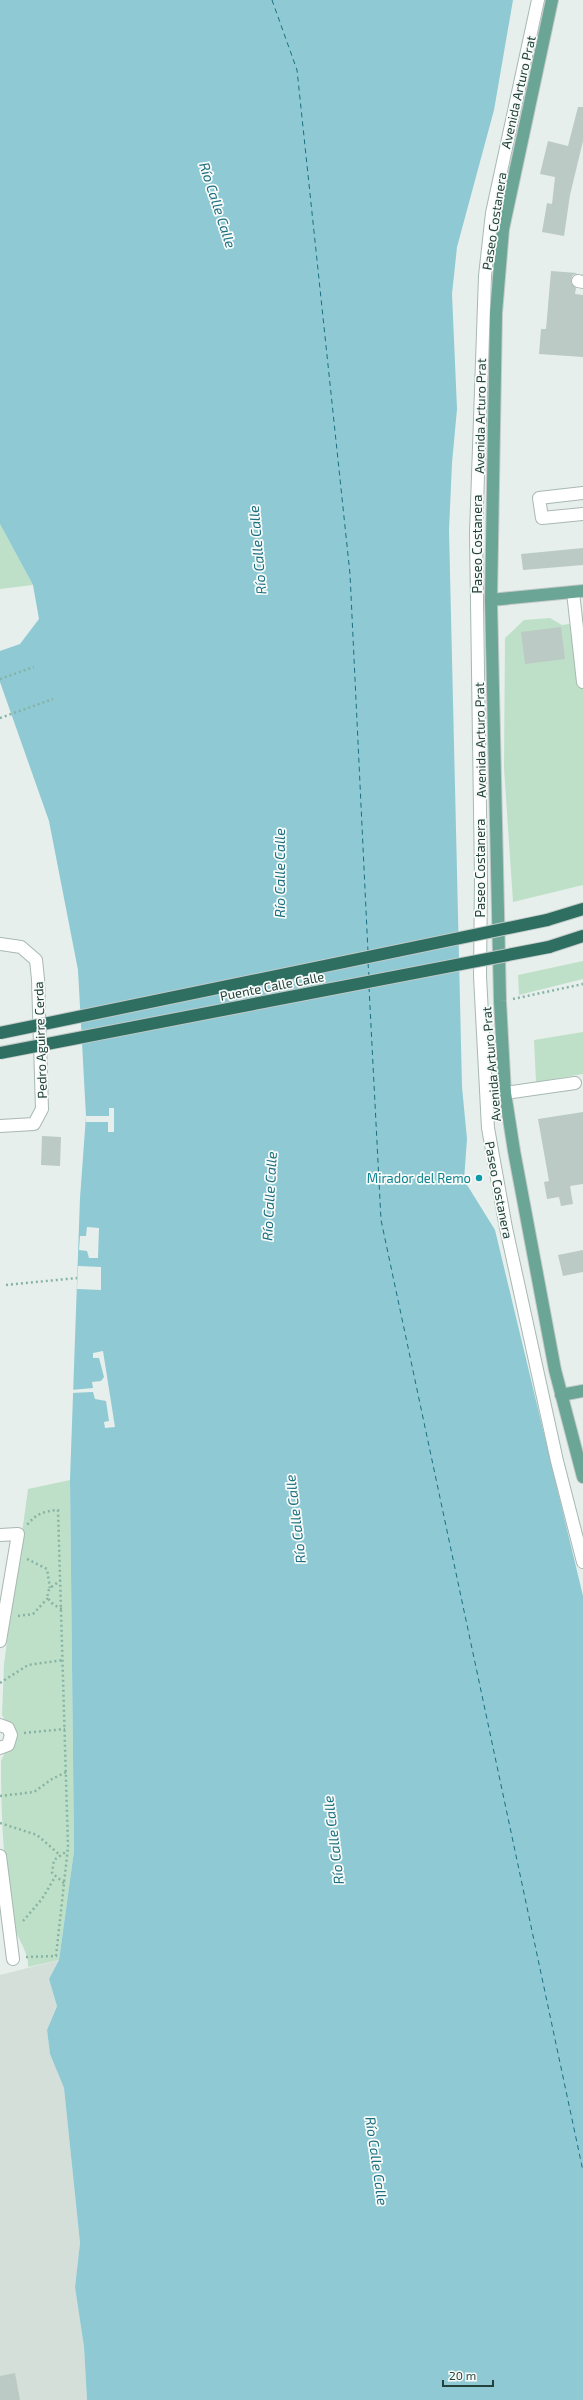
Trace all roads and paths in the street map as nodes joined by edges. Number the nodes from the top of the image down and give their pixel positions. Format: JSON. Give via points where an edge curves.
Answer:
{"nodes":[{"id":1,"x":538,"y":0,"type":"edge"},
{"id":2,"x":552,"y":0,"type":"edge"},
{"id":3,"x":583,"y":493,"type":"edge"},
{"id":4,"x":583,"y":514,"type":"edge"},
{"id":5,"x":578,"y":591,"type":"edge"},
{"id":6,"x":491,"y":600,"type":"junction"},
{"id":7,"x":34,"y":667,"type":"dead end"},
{"id":8,"x":0,"y":679,"type":"edge"},
{"id":9,"x":583,"y":682,"type":"edge"},
{"id":10,"x":53,"y":699,"type":"dead end"},
{"id":11,"x":0,"y":718,"type":"edge"},
{"id":12,"x":583,"y":909,"type":"edge"},
{"id":13,"x":583,"y":936,"type":"edge"},
{"id":14,"x":0,"y":944,"type":"edge"},
{"id":15,"x":583,"y":984,"type":"edge"},
{"id":16,"x":500,"y":1001,"type":"junction"},
{"id":17,"x":0,"y":1034,"type":"edge"},
{"id":18,"x":0,"y":1053,"type":"edge"},
{"id":19,"x":575,"y":1083,"type":"dead end"},
{"id":20,"x":506,"y":1093,"type":"junction"},
{"id":21,"x":0,"y":1126,"type":"edge"},
{"id":22,"x":77,"y":1278,"type":"dead end"},
{"id":23,"x":6,"y":1285,"type":"dead end"},
{"id":24,"x":583,"y":1391,"type":"edge"},
{"id":25,"x":561,"y":1395,"type":"junction"},
{"id":26,"x":583,"y":1477,"type":"edge"},
{"id":27,"x":23,"y":1530,"type":"dead end"},
{"id":28,"x":0,"y":1535,"type":"edge"},
{"id":29,"x":14,"y":1558,"type":"junction"},
{"id":30,"x":583,"y":1562,"type":"edge"},
{"id":31,"x":61,"y":1580,"type":"junction"},
{"id":32,"x":50,"y":1588,"type":"junction"},
{"id":33,"x":48,"y":1598,"type":"junction"},
{"id":34,"x":62,"y":1609,"type":"junction"},
{"id":35,"x":4,"y":1617,"type":"junction"},
{"id":36,"x":0,"y":1641,"type":"edge"},
{"id":37,"x":63,"y":1660,"type":"junction"},
{"id":38,"x":0,"y":1683,"type":"edge"},
{"id":39,"x":0,"y":1725,"type":"edge"},
{"id":40,"x":65,"y":1729,"type":"junction"},
{"id":41,"x":11,"y":1735,"type":"junction"},
{"id":42,"x":0,"y":1748,"type":"edge"},
{"id":43,"x":66,"y":1772,"type":"junction"},
{"id":44,"x":0,"y":1796,"type":"edge"},
{"id":45,"x":0,"y":1823,"type":"edge"},
{"id":46,"x":68,"y":1851,"type":"junction"},
{"id":47,"x":60,"y":1855,"type":"junction"},
{"id":48,"x":0,"y":1856,"type":"edge"},
{"id":49,"x":55,"y":1878,"type":"junction"},
{"id":50,"x":64,"y":1883,"type":"junction"},
{"id":51,"x":20,"y":1924,"type":"dead end"},
{"id":52,"x":13,"y":1955,"type":"joint"}],
"edges":[{"from":1,"to":30,"type":"street","name":"Paseo Costanera","via":[[492,213],[485,276],[476,533],[480,976],[490,1144],[548,1422]]},
{"from":2,"to":6,"type":"main road","name":"Avenida Arturo Prat","via":[[503,229],[496,313]]},
{"from":3,"to":4,"type":"street","via":[[540,498],[542,518]]},
{"from":5,"to":6,"type":"main road"},
{"from":5,"to":9,"type":"street"},
{"from":6,"to":16,"type":"main road","name":"Avenida Arturo Prat"},
{"from":7,"to":8,"type":"path"},
{"from":10,"to":11,"type":"path"},
{"from":12,"to":17,"type":"highway","name":"Puente Calle Calle","bridge":true,"via":[[547,920]]},
{"from":13,"to":18,"type":"highway","name":"Puente Calle Calle","bridge":true,"via":[[549,947]]},
{"from":14,"to":21,"type":"street","name":"Pedro Aguirre Cerda","via":[[21,947],[36,960],[42,1109],[34,1124]]},
{"from":15,"to":16,"type":"path"},
{"from":16,"to":20,"type":"main road","name":"Avenida Arturo Prat"},
{"from":19,"to":20,"type":"street"},
{"from":20,"to":25,"type":"main road","name":"Avenida Arturo Prat","via":[[514,1151]]},
{"from":22,"to":23,"type":"path"},
{"from":24,"to":25,"type":"main road"},
{"from":25,"to":26,"type":"main road","name":"Avenida Arturo Prat"},
{"from":27,"to":31,"type":"path","via":[[34,1516],[58,1510]]},
{"from":28,"to":29,"type":"street","via":[[18,1534]]},
{"from":29,"to":32,"type":"path","via":[[31,1559],[47,1569]]},
{"from":29,"to":35,"type":"street"},
{"from":31,"to":32,"type":"path"},
{"from":31,"to":34,"type":"path"},
{"from":32,"to":33,"type":"path"},
{"from":33,"to":34,"type":"path","via":[[51,1604]]},
{"from":33,"to":35,"type":"path","via":[[33,1614]]},
{"from":34,"to":37,"type":"path"},
{"from":35,"to":36,"type":"street"},
{"from":37,"to":38,"type":"path","via":[[28,1665]]},
{"from":37,"to":40,"type":"path"},
{"from":39,"to":41,"type":"street","via":[[8,1728]]},
{"from":40,"to":41,"type":"path"},
{"from":40,"to":43,"type":"path"},
{"from":41,"to":42,"type":"street","via":[[8,1745]]},
{"from":43,"to":44,"type":"path","via":[[34,1792]]},
{"from":43,"to":46,"type":"path"},
{"from":45,"to":47,"type":"path","via":[[37,1835]]},
{"from":46,"to":47,"type":"path"},
{"from":46,"to":50,"type":"path"},
{"from":47,"to":49,"type":"path","via":[[52,1865]]},
{"from":48,"to":52,"type":"street"},
{"from":49,"to":50,"type":"path"},
{"from":49,"to":51,"type":"path","via":[[42,1899]]},
{"from":50,"to":52,"type":"path","via":[[56,1956]]}]}
